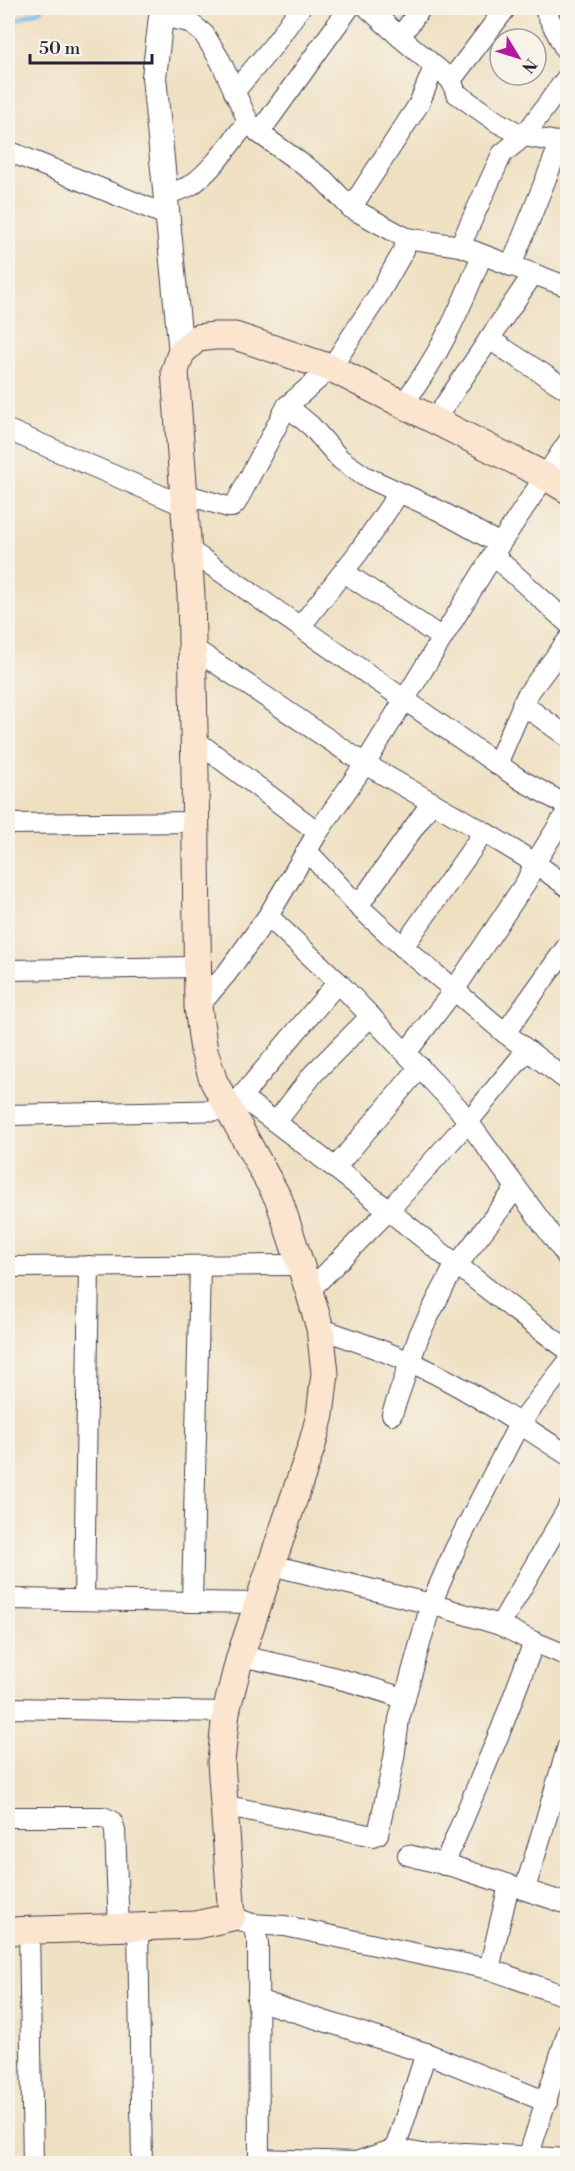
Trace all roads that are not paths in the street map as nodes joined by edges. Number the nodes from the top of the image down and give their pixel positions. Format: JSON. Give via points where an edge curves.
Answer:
{"nodes":[{"id":1,"x":349,"y":8,"type":"edge"},
{"id":2,"x":368,"y":8,"type":"edge"},
{"id":3,"x":421,"y":8,"type":"edge"},
{"id":4,"x":506,"y":8,"type":"edge"},
{"id":5,"x":544,"y":8,"type":"edge"},
{"id":6,"x":293,"y":10,"type":"edge"},
{"id":7,"x":162,"y":12,"type":"edge"},
{"id":8,"x":400,"y":38,"type":"junction"},
{"id":9,"x":567,"y":55,"type":"edge"},
{"id":10,"x":434,"y":67,"type":"junction"},
{"id":11,"x":567,"y":76,"type":"edge"},
{"id":12,"x":451,"y":80,"type":"junction"},
{"id":13,"x":234,"y":92,"type":"junction"},
{"id":14,"x":253,"y":127,"type":"junction"},
{"id":15,"x":524,"y":136,"type":"junction"},
{"id":16,"x":564,"y":143,"type":"edge"},
{"id":17,"x":8,"y":151,"type":"edge"},
{"id":18,"x":165,"y":205,"type":"junction"},
{"id":19,"x":351,"y":208,"type":"junction"},
{"id":20,"x":406,"y":238,"type":"junction"},
{"id":21,"x":460,"y":246,"type":"junction"},
{"id":22,"x":482,"y":255,"type":"junction"},
{"id":23,"x":511,"y":266,"type":"junction"},
{"id":24,"x":533,"y":274,"type":"junction"},
{"id":25,"x":567,"y":287,"type":"edge"},
{"id":26,"x":489,"y":339,"type":"junction"},
{"id":27,"x":181,"y":353,"type":"junction"},
{"id":28,"x":331,"y":368,"type":"junction"},
{"id":29,"x":567,"y":390,"type":"edge"},
{"id":30,"x":403,"y":404,"type":"junction"},
{"id":31,"x":287,"y":406,"type":"junction"},
{"id":32,"x":434,"y":421,"type":"junction"},
{"id":33,"x":8,"y":430,"type":"edge"},
{"id":34,"x":567,"y":442,"type":"edge"},
{"id":35,"x":545,"y":476,"type":"junction"},
{"id":36,"x":567,"y":490,"type":"edge"},
{"id":37,"x":399,"y":494,"type":"junction"},
{"id":38,"x":184,"y":500,"type":"junction"},
{"id":39,"x":188,"y":549,"type":"junction"},
{"id":40,"x":497,"y":550,"type":"junction"},
{"id":41,"x":344,"y":572,"type":"junction"},
{"id":42,"x":567,"y":623,"type":"edge"},
{"id":43,"x":300,"y":627,"type":"junction"},
{"id":44,"x":442,"y":638,"type":"junction"},
{"id":45,"x":567,"y":640,"type":"edge"},
{"id":46,"x":192,"y":648,"type":"junction"},
{"id":47,"x":405,"y":698,"type":"junction"},
{"id":48,"x":522,"y":704,"type":"junction"},
{"id":49,"x":567,"y":737,"type":"edge"},
{"id":50,"x":195,"y":740,"type":"junction"},
{"id":51,"x":365,"y":764,"type":"junction"},
{"id":52,"x":497,"y":764,"type":"junction"},
{"id":53,"x":432,"y":802,"type":"junction"},
{"id":54,"x":567,"y":808,"type":"edge"},
{"id":55,"x":196,"y":822,"type":"junction"},
{"id":56,"x":8,"y":824,"type":"edge"},
{"id":57,"x":318,"y":832,"type":"junction"},
{"id":58,"x":484,"y":832,"type":"junction"},
{"id":59,"x":307,"y":851,"type":"junction"},
{"id":60,"x":535,"y":863,"type":"junction"},
{"id":61,"x":567,"y":886,"type":"edge"},
{"id":62,"x":358,"y":906,"type":"junction"},
{"id":63,"x":268,"y":916,"type":"junction"},
{"id":64,"x":567,"y":945,"type":"edge"},
{"id":65,"x":403,"y":947,"type":"junction"},
{"id":66,"x":197,"y":967,"type":"junction"},
{"id":67,"x":8,"y":970,"type":"edge"},
{"id":68,"x":338,"y":982,"type":"junction"},
{"id":69,"x":455,"y":989,"type":"junction"},
{"id":70,"x":198,"y":1007,"type":"junction"},
{"id":71,"x":371,"y":1016,"type":"junction"},
{"id":72,"x":505,"y":1033,"type":"junction"},
{"id":73,"x":527,"y":1050,"type":"junction"},
{"id":74,"x":413,"y":1060,"type":"junction"},
{"id":75,"x":567,"y":1081,"type":"edge"},
{"id":76,"x":235,"y":1104,"type":"junction"},
{"id":77,"x":8,"y":1115,"type":"edge"},
{"id":78,"x":276,"y":1122,"type":"junction"},
{"id":79,"x":468,"y":1122,"type":"junction"},
{"id":80,"x":336,"y":1167,"type":"junction"},
{"id":81,"x":516,"y":1188,"type":"junction"},
{"id":82,"x":388,"y":1211,"type":"junction"},
{"id":83,"x":567,"y":1258,"type":"edge"},
{"id":84,"x":301,"y":1265,"type":"junction"},
{"id":85,"x":456,"y":1265,"type":"junction"},
{"id":86,"x":89,"y":1266,"type":"junction"},
{"id":87,"x":200,"y":1266,"type":"junction"},
{"id":88,"x":8,"y":1267,"type":"edge"},
{"id":89,"x":309,"y":1291,"type":"junction"},
{"id":90,"x":320,"y":1328,"type":"junction"},
{"id":91,"x":567,"y":1350,"type":"edge"},
{"id":92,"x":410,"y":1362,"type":"junction"},
{"id":93,"x":567,"y":1362,"type":"edge"},
{"id":94,"x":392,"y":1414,"type":"dead end"},
{"id":95,"x":519,"y":1424,"type":"junction"},
{"id":96,"x":567,"y":1455,"type":"edge"},
{"id":97,"x":565,"y":1516,"type":"edge"},
{"id":98,"x":271,"y":1565,"type":"junction"},
{"id":99,"x":8,"y":1599,"type":"edge"},
{"id":100,"x":84,"y":1600,"type":"junction"},
{"id":101,"x":192,"y":1602,"type":"junction"},
{"id":102,"x":258,"y":1603,"type":"junction"},
{"id":103,"x":431,"y":1604,"type":"junction"},
{"id":104,"x":500,"y":1624,"type":"junction"},
{"id":105,"x":534,"y":1642,"type":"junction"},
{"id":106,"x":240,"y":1656,"type":"junction"},
{"id":107,"x":567,"y":1656,"type":"edge"},
{"id":108,"x":405,"y":1699,"type":"junction"},
{"id":109,"x":8,"y":1708,"type":"edge"},
{"id":110,"x":226,"y":1712,"type":"junction"},
{"id":111,"x":567,"y":1746,"type":"edge"},
{"id":112,"x":223,"y":1805,"type":"junction"},
{"id":113,"x":8,"y":1816,"type":"edge"},
{"id":114,"x":408,"y":1855,"type":"dead end"},
{"id":115,"x":444,"y":1865,"type":"junction"},
{"id":116,"x":517,"y":1887,"type":"junction"},
{"id":117,"x":567,"y":1904,"type":"edge"},
{"id":118,"x":242,"y":1921,"type":"junction"},
{"id":119,"x":129,"y":1928,"type":"junction"},
{"id":120,"x":18,"y":1930,"type":"edge"},
{"id":121,"x":489,"y":1969,"type":"junction"},
{"id":122,"x":567,"y":1997,"type":"edge"},
{"id":123,"x":257,"y":2000,"type":"junction"},
{"id":124,"x":567,"y":2031,"type":"edge"},
{"id":125,"x":426,"y":2054,"type":"junction"},
{"id":126,"x":547,"y":2102,"type":"junction"},
{"id":127,"x":395,"y":2149,"type":"junction"},
{"id":128,"x":567,"y":2159,"type":"edge"},
{"id":129,"x":527,"y":2160,"type":"edge"},
{"id":130,"x":258,"y":2161,"type":"edge"},
{"id":131,"x":33,"y":2163,"type":"edge"},
{"id":132,"x":142,"y":2163,"type":"edge"},
{"id":133,"x":356,"y":2163,"type":"edge"}],
"edges":[{"from":1,"to":14,"type":"street"},
{"from":2,"to":8,"type":"street"},
{"from":3,"to":8,"type":"street"},
{"from":4,"to":12,"type":"street"},
{"from":5,"to":9,"type":"street"},
{"from":6,"to":13,"type":"street","via":[[273,46]]},
{"from":7,"to":13,"type":"street","via":[[189,22],[204,34]]},
{"from":7,"to":18,"type":"street","via":[[154,77]]},
{"from":8,"to":10,"type":"street"},
{"from":10,"to":12,"type":"street"},
{"from":10,"to":19,"type":"street","via":[[419,104]]},
{"from":11,"to":15,"type":"street"},
{"from":12,"to":15,"type":"street","via":[[456,93]]},
{"from":13,"to":14,"type":"street"},
{"from":14,"to":18,"type":"street"},
{"from":14,"to":19,"type":"street","via":[[323,179]]},
{"from":15,"to":16,"type":"street"},
{"from":15,"to":21,"type":"street","via":[[502,154]]},
{"from":16,"to":23,"type":"street"},
{"from":17,"to":18,"type":"street"},
{"from":18,"to":27,"type":"street"},
{"from":19,"to":20,"type":"street"},
{"from":20,"to":21,"type":"street"},
{"from":20,"to":28,"type":"street","via":[[404,250],[376,299]]},
{"from":21,"to":22,"type":"street"},
{"from":22,"to":23,"type":"street"},
{"from":22,"to":30,"type":"street","via":[[443,344]]},
{"from":23,"to":24,"type":"street"},
{"from":24,"to":25,"type":"street"},
{"from":24,"to":26,"type":"street"},
{"from":26,"to":29,"type":"street"},
{"from":26,"to":32,"type":"street"},
{"from":27,"to":28,"type":"main road","via":[[197,338],[235,336]]},
{"from":27,"to":38,"type":"main road","via":[[175,371]]},
{"from":28,"to":30,"type":"main road"},
{"from":28,"to":31,"type":"street"},
{"from":30,"to":32,"type":"main road"},
{"from":31,"to":37,"type":"street","via":[[340,459]]},
{"from":31,"to":38,"type":"street","via":[[232,507]]},
{"from":32,"to":35,"type":"main road"},
{"from":33,"to":38,"type":"street"},
{"from":34,"to":35,"type":"street"},
{"from":35,"to":36,"type":"main road"},
{"from":35,"to":40,"type":"street"},
{"from":37,"to":40,"type":"street","via":[[440,511]]},
{"from":37,"to":41,"type":"street"},
{"from":38,"to":39,"type":"main road"},
{"from":39,"to":43,"type":"street"},
{"from":39,"to":46,"type":"main road"},
{"from":40,"to":42,"type":"street"},
{"from":40,"to":44,"type":"street"},
{"from":41,"to":43,"type":"street"},
{"from":41,"to":44,"type":"street"},
{"from":43,"to":47,"type":"street"},
{"from":44,"to":47,"type":"street"},
{"from":45,"to":48,"type":"street"},
{"from":46,"to":50,"type":"main road"},
{"from":46,"to":51,"type":"street"},
{"from":47,"to":51,"type":"street"},
{"from":47,"to":52,"type":"street"},
{"from":48,"to":49,"type":"street"},
{"from":48,"to":52,"type":"street"},
{"from":50,"to":55,"type":"main road"},
{"from":50,"to":57,"type":"street"},
{"from":51,"to":53,"type":"street"},
{"from":51,"to":57,"type":"street"},
{"from":52,"to":54,"type":"street"},
{"from":53,"to":58,"type":"street"},
{"from":53,"to":62,"type":"street"},
{"from":54,"to":60,"type":"street"},
{"from":55,"to":56,"type":"street"},
{"from":55,"to":66,"type":"main road"},
{"from":57,"to":59,"type":"street"},
{"from":58,"to":60,"type":"street"},
{"from":58,"to":65,"type":"street"},
{"from":59,"to":62,"type":"street"},
{"from":59,"to":63,"type":"street"},
{"from":60,"to":61,"type":"street"},
{"from":60,"to":69,"type":"street"},
{"from":62,"to":65,"type":"street"},
{"from":63,"to":68,"type":"street"},
{"from":63,"to":70,"type":"street"},
{"from":64,"to":72,"type":"street"},
{"from":65,"to":69,"type":"street"},
{"from":66,"to":67,"type":"street"},
{"from":66,"to":70,"type":"main road"},
{"from":68,"to":71,"type":"street"},
{"from":68,"to":76,"type":"street"},
{"from":69,"to":72,"type":"street"},
{"from":69,"to":74,"type":"street"},
{"from":70,"to":76,"type":"main road","via":[[204,1051],[214,1082]]},
{"from":71,"to":74,"type":"street"},
{"from":71,"to":78,"type":"street","via":[[314,1072]]},
{"from":72,"to":73,"type":"street"},
{"from":73,"to":75,"type":"street"},
{"from":73,"to":79,"type":"street"},
{"from":74,"to":79,"type":"street"},
{"from":74,"to":80,"type":"street"},
{"from":76,"to":77,"type":"street"},
{"from":76,"to":78,"type":"street"},
{"from":76,"to":84,"type":"main road","via":[[279,1200]]},
{"from":78,"to":80,"type":"street"},
{"from":79,"to":81,"type":"street"},
{"from":79,"to":82,"type":"street"},
{"from":80,"to":82,"type":"street"},
{"from":81,"to":83,"type":"street"},
{"from":81,"to":85,"type":"street"},
{"from":82,"to":85,"type":"street"},
{"from":82,"to":89,"type":"street"},
{"from":84,"to":87,"type":"street"},
{"from":84,"to":89,"type":"main road"},
{"from":85,"to":91,"type":"street"},
{"from":85,"to":92,"type":"street","via":[[420,1333]]},
{"from":86,"to":87,"type":"street"},
{"from":86,"to":88,"type":"street"},
{"from":86,"to":100,"type":"street"},
{"from":87,"to":101,"type":"street"},
{"from":89,"to":90,"type":"main road"},
{"from":90,"to":92,"type":"street"},
{"from":90,"to":98,"type":"main road","via":[[325,1373],[320,1415]]},
{"from":92,"to":94,"type":"street"},
{"from":92,"to":95,"type":"street","via":[[485,1401]]},
{"from":93,"to":95,"type":"street"},
{"from":95,"to":96,"type":"street"},
{"from":95,"to":103,"type":"street"},
{"from":97,"to":104,"type":"street"},
{"from":98,"to":102,"type":"main road"},
{"from":98,"to":103,"type":"street"},
{"from":99,"to":100,"type":"street"},
{"from":100,"to":101,"type":"street"},
{"from":101,"to":102,"type":"street"},
{"from":102,"to":106,"type":"main road"},
{"from":103,"to":104,"type":"street"},
{"from":103,"to":108,"type":"street"},
{"from":104,"to":105,"type":"street"},
{"from":105,"to":107,"type":"street"},
{"from":105,"to":115,"type":"street"},
{"from":106,"to":108,"type":"street"},
{"from":106,"to":110,"type":"main road"},
{"from":108,"to":112,"type":"street","via":[[376,1836]]},
{"from":109,"to":110,"type":"street"},
{"from":110,"to":112,"type":"main road","via":[[221,1762]]},
{"from":111,"to":116,"type":"street"},
{"from":112,"to":118,"type":"main road"},
{"from":113,"to":119,"type":"street","via":[[103,1817],[112,1821]]},
{"from":114,"to":115,"type":"street"},
{"from":115,"to":116,"type":"street"},
{"from":116,"to":117,"type":"street"},
{"from":116,"to":121,"type":"street"},
{"from":118,"to":119,"type":"main road"},
{"from":118,"to":121,"type":"street","via":[[285,1926]]},
{"from":118,"to":123,"type":"street","via":[[258,1942]]},
{"from":119,"to":120,"type":"main road"},
{"from":119,"to":132,"type":"street"},
{"from":120,"to":131,"type":"street"},
{"from":121,"to":122,"type":"street"},
{"from":123,"to":125,"type":"street"},
{"from":123,"to":130,"type":"street"},
{"from":124,"to":126,"type":"street"},
{"from":125,"to":126,"type":"street"},
{"from":125,"to":127,"type":"street"},
{"from":126,"to":129,"type":"street"},
{"from":127,"to":129,"type":"street","via":[[429,2155],[466,2153]]},
{"from":127,"to":133,"type":"street"},
{"from":128,"to":129,"type":"street"},
{"from":130,"to":133,"type":"street"}]}
